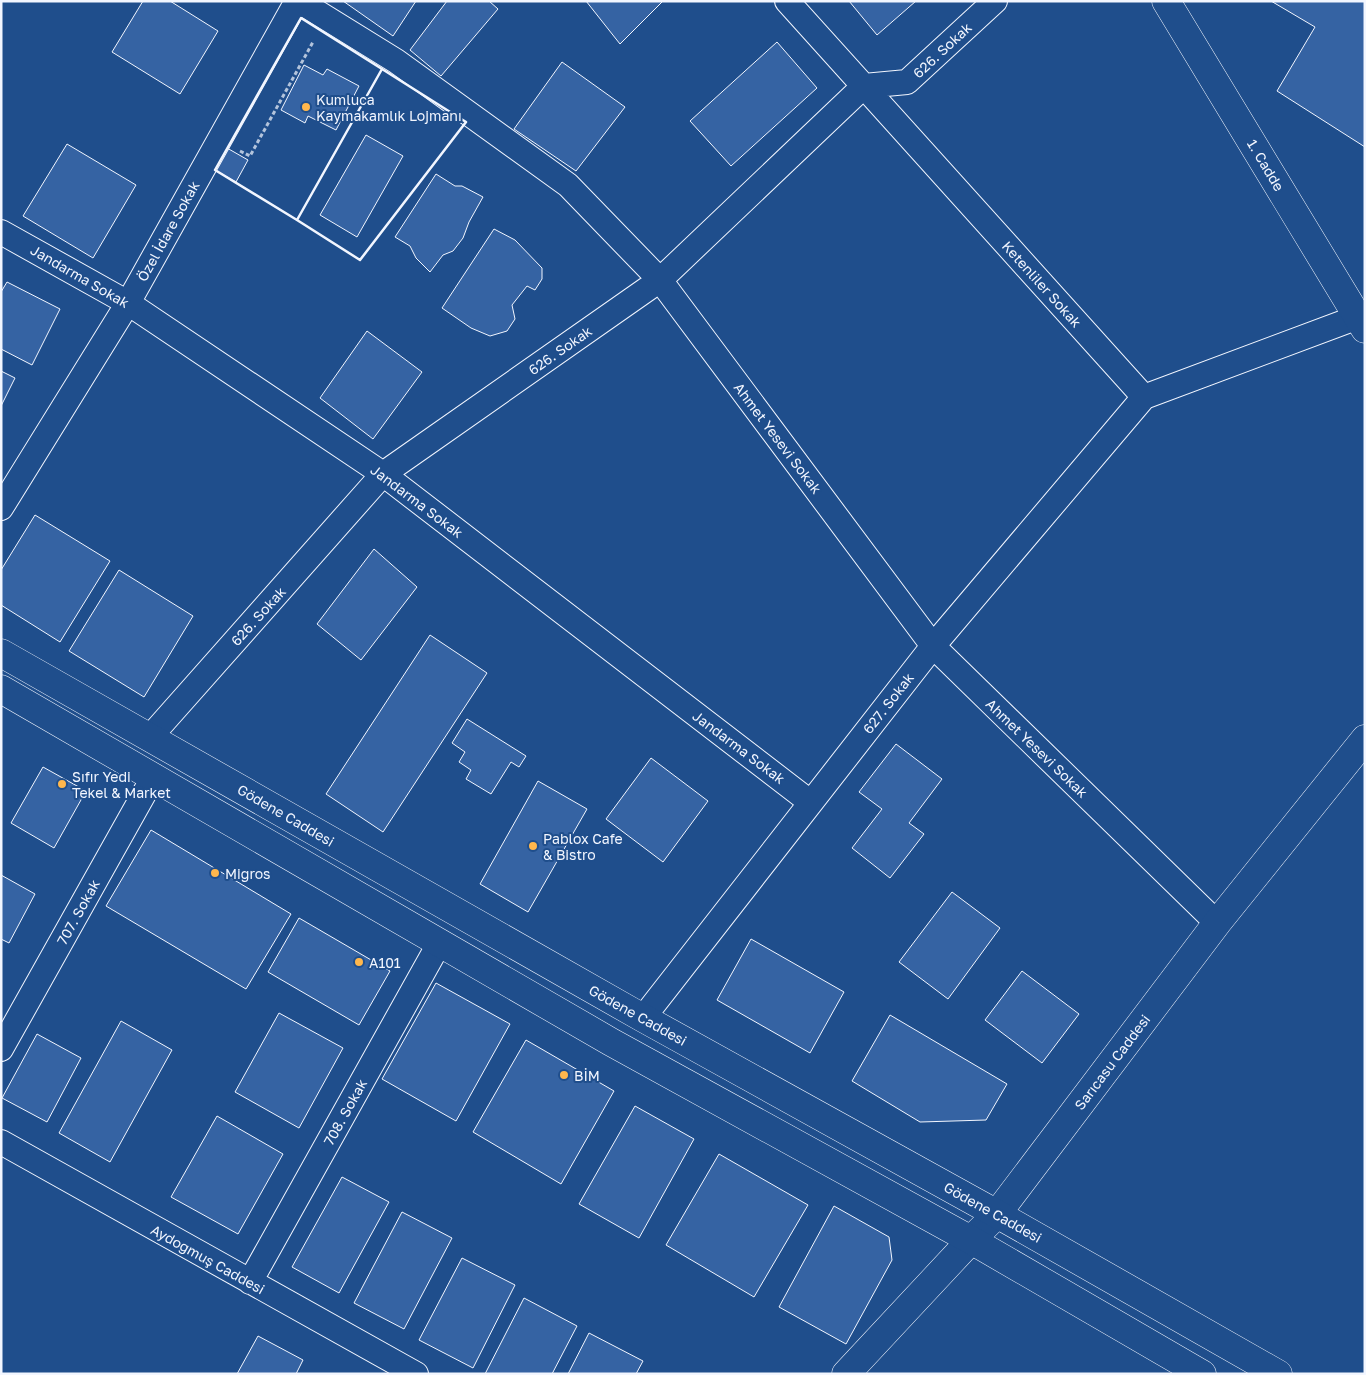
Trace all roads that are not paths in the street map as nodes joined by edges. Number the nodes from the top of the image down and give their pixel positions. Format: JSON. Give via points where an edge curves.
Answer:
{"nodes":[{"id":1,"x":298,"y":1,"type":"edge"},
{"id":2,"x":788,"y":1,"type":"edge"},
{"id":3,"x":995,"y":1,"type":"edge"},
{"id":4,"x":1166,"y":1,"type":"edge"},
{"id":5,"x":864,"y":86,"type":"junction"},
{"id":6,"x":1,"y":232,"type":"edge"},
{"id":7,"x":660,"y":280,"type":"junction"},
{"id":8,"x":128,"y":303,"type":"junction"},
{"id":9,"x":1361,"y":323,"type":"edge"},
{"id":10,"x":1144,"y":397,"type":"junction"},
{"id":11,"x":383,"y":474,"type":"junction"},
{"id":12,"x":5,"y":492,"type":"edge"},
{"id":13,"x":933,"y":646,"type":"junction"},
{"id":14,"x":1,"y":653,"type":"edge"},
{"id":15,"x":1,"y":689,"type":"edge"},
{"id":16,"x":150,"y":737,"type":"junction"},
{"id":17,"x":1365,"y":739,"type":"edge"},
{"id":18,"x":154,"y":776,"type":"junction"},
{"id":19,"x":810,"y":802,"type":"junction"},
{"id":20,"x":1217,"y":923,"type":"junction"},
{"id":21,"x":440,"y":942,"type":"junction"},
{"id":22,"x":643,"y":1018,"type":"junction"},
{"id":23,"x":1,"y":1049,"type":"edge"},
{"id":24,"x":1,"y":1142,"type":"edge"},
{"id":25,"x":997,"y":1214,"type":"junction"},
{"id":26,"x":971,"y":1240,"type":"junction"},
{"id":27,"x":250,"y":1282,"type":"junction"},
{"id":28,"x":416,"y":1374,"type":"edge"},
{"id":29,"x":846,"y":1374,"type":"edge"},
{"id":30,"x":1202,"y":1374,"type":"edge"},
{"id":31,"x":1278,"y":1374,"type":"edge"}],
"edges":[{"from":1,"to":7,"type":"street","name":"Ahmet Yesevi Sokak","via":[[396,61],[568,185]]},
{"from":1,"to":8,"type":"street","name":"Özel İdare Sokak"},
{"from":2,"to":5,"type":"street","name":"Ketenliler Sokak"},
{"from":3,"to":5,"type":"street","name":"626. Sokak","via":[[907,82]]},
{"from":4,"to":9,"type":"main road","name":"1. Cadde"},
{"from":5,"to":7,"type":"street","name":"626. Sokak"},
{"from":5,"to":10,"type":"street","name":"Ketenliler Sokak"},
{"from":6,"to":8,"type":"street","name":"Jandarma Sokak"},
{"from":7,"to":11,"type":"street","name":"626. Sokak"},
{"from":7,"to":13,"type":"street","name":"Ahmet Yesevi Sokak"},
{"from":8,"to":11,"type":"street","name":"Jandarma Sokak"},
{"from":8,"to":12,"type":"street","name":"Özel İdare Sokak"},
{"from":9,"to":10,"type":"street"},
{"from":10,"to":13,"type":"street","name":"627. Sokak"},
{"from":11,"to":16,"type":"street","name":"626. Sokak"},
{"from":11,"to":19,"type":"street","name":"Jandarma Sokak"},
{"from":13,"to":19,"type":"street","name":"627. Sokak"},
{"from":13,"to":20,"type":"street","name":"Ahmet Yesevi Sokak"},
{"from":14,"to":16,"type":"main road","name":"Gödene Caddesi"},
{"from":15,"to":18,"type":"main road"},
{"from":16,"to":22,"type":"main road","name":"Gödene Caddesi"},
{"from":17,"to":20,"type":"main road","name":"Sarıcasu Caddesi"},
{"from":18,"to":21,"type":"main road"},
{"from":18,"to":23,"type":"street","name":"707. Sokak"},
{"from":19,"to":22,"type":"street","name":"627. Sokak"},
{"from":20,"to":25,"type":"main road","name":"Sarıcasu Caddesi"},
{"from":21,"to":26,"type":"main road","via":[[611,1042]]},
{"from":21,"to":27,"type":"street","name":"708. Sokak"},
{"from":22,"to":25,"type":"main road","name":"Gödene Caddesi"},
{"from":24,"to":27,"type":"street","name":"Aydoğmuş Caddesi"},
{"from":25,"to":26,"type":"main road","name":"Sarıcasu Caddesi"},
{"from":25,"to":31,"type":"main road","name":"Gödene Caddesi"},
{"from":26,"to":29,"type":"main road","name":"Sarıcasu Caddesi"},
{"from":26,"to":30,"type":"main road"},
{"from":27,"to":28,"type":"street","name":"Aydoğmuş Caddesi"}]}
